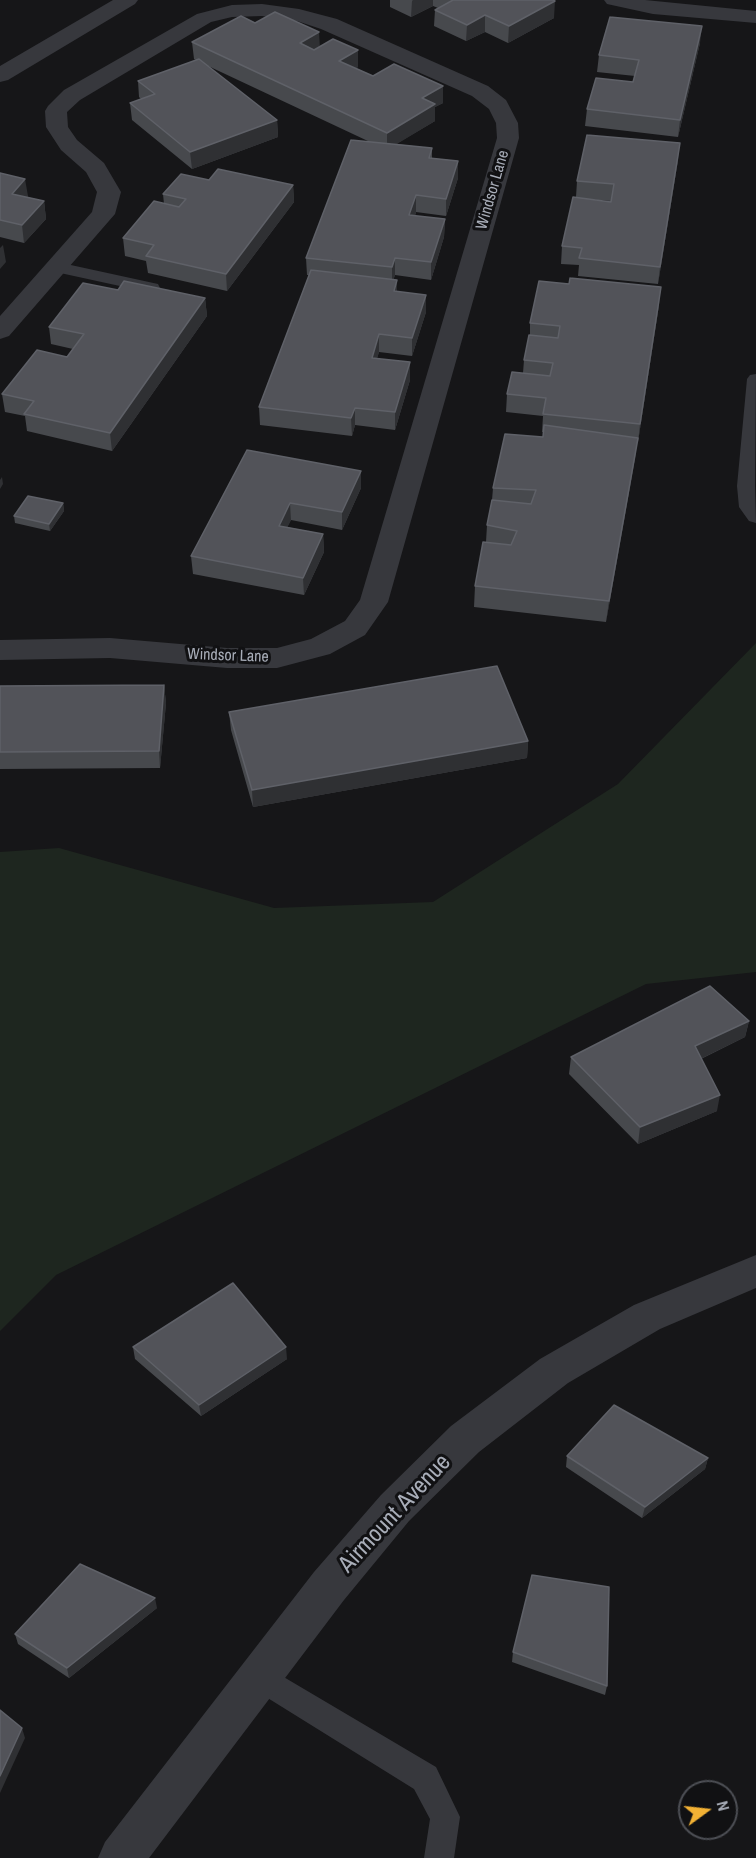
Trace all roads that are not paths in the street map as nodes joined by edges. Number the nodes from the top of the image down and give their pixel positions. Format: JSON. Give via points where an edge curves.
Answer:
{"nodes":[{"id":1,"x":128,"y":0,"type":"edge"},
{"id":2,"x":614,"y":0,"type":"edge"},
{"id":3,"x":756,"y":17,"type":"edge"},
{"id":4,"x":0,"y":75,"type":"edge"},
{"id":5,"x":57,"y":267,"type":"junction"},
{"id":6,"x":172,"y":292,"type":"edge"},
{"id":7,"x":0,"y":331,"type":"edge"},
{"id":8,"x":756,"y":379,"type":"edge"},
{"id":9,"x":756,"y":517,"type":"edge"},
{"id":10,"x":0,"y":650,"type":"edge"},
{"id":11,"x":756,"y":1271,"type":"edge"},
{"id":12,"x":260,"y":1677,"type":"junction"},
{"id":13,"x":121,"y":1858,"type":"edge"},
{"id":14,"x":439,"y":1858,"type":"edge"}],
"edges":[{"from":1,"to":4,"type":"street"},
{"from":2,"to":3,"type":"street","via":[[653,8]]},
{"from":5,"to":6,"type":"lane"},
{"from":5,"to":7,"type":"street","name":"Windsor Lane"},
{"from":5,"to":10,"type":"street","name":"Windsor Lane","via":[[103,214],[109,192],[96,168],[69,145],[57,126],[56,111],[72,95],[204,18],[232,11],[262,10],[329,24],[480,91],[498,105],[507,123],[508,138],[374,602],[355,628],[320,647],[277,658],[110,648]]},
{"from":8,"to":9,"type":"lane","via":[[746,486],[748,507]]},
{"from":11,"to":12,"type":"street","name":"Airmount Avenue","via":[[647,1317],[554,1371],[465,1439],[395,1508]]},
{"from":12,"to":13,"type":"street","name":"Airmount Avenue"},
{"from":12,"to":14,"type":"lane","via":[[425,1778],[445,1817]]}]}
